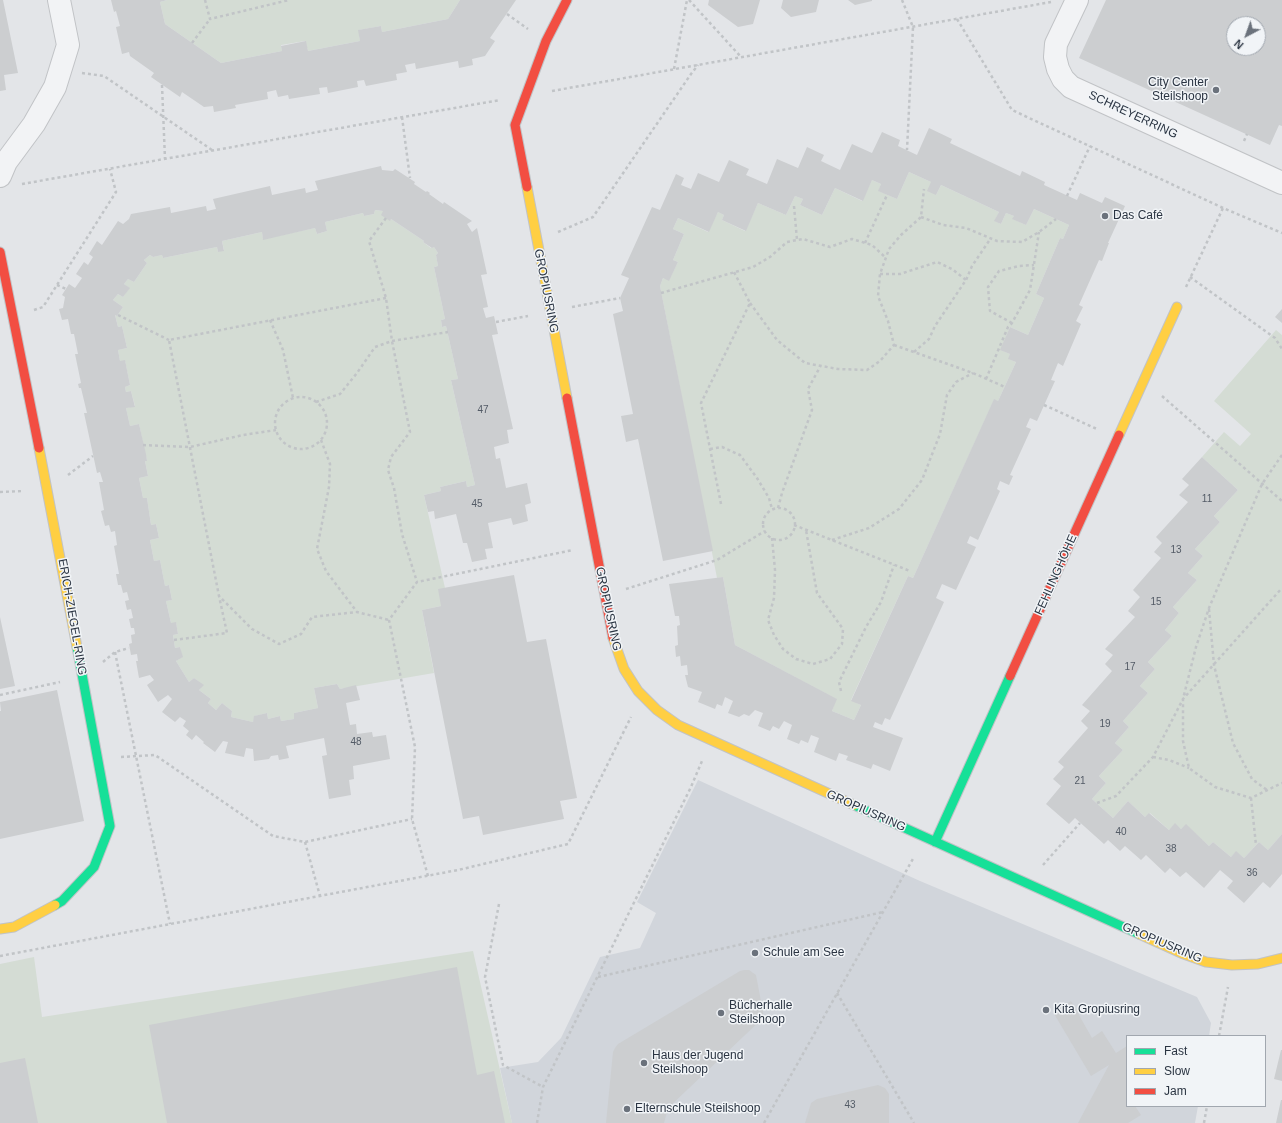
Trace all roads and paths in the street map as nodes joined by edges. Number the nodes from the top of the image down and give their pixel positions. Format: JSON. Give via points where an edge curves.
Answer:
{"nodes":[{"id":1,"x":59,"y":0,"type":"edge"},
{"id":2,"x":206,"y":0,"type":"edge"},
{"id":3,"x":289,"y":0,"type":"edge"},
{"id":4,"x":567,"y":0,"type":"edge"},
{"id":5,"x":688,"y":0,"type":"edge"},
{"id":6,"x":902,"y":0,"type":"edge"},
{"id":7,"x":1077,"y":0,"type":"edge"},
{"id":8,"x":210,"y":19,"type":"junction"},
{"id":9,"x":956,"y":19,"type":"dead end"},
{"id":10,"x":192,"y":43,"type":"dead end"},
{"id":11,"x":741,"y":57,"type":"dead end"},
{"id":12,"x":699,"y":64,"type":"dead end"},
{"id":13,"x":674,"y":69,"type":"dead end"},
{"id":14,"x":60,"y":71,"type":"junction"},
{"id":15,"x":162,"y":85,"type":"dead end"},
{"id":16,"x":163,"y":117,"type":"junction"},
{"id":17,"x":402,"y":117,"type":"dead end"},
{"id":18,"x":1090,"y":146,"type":"junction"},
{"id":19,"x":907,"y":150,"type":"dead end"},
{"id":20,"x":212,"y":151,"type":"dead end"},
{"id":21,"x":165,"y":159,"type":"dead end"},
{"id":22,"x":110,"y":169,"type":"dead end"},
{"id":23,"x":0,"y":176,"type":"edge"},
{"id":24,"x":410,"y":178,"type":"dead end"},
{"id":25,"x":1282,"y":183,"type":"edge"},
{"id":26,"x":924,"y":189,"type":"dead end"},
{"id":27,"x":887,"y":195,"type":"dead end"},
{"id":28,"x":1067,"y":196,"type":"dead end"},
{"id":29,"x":794,"y":206,"type":"dead end"},
{"id":30,"x":1223,"y":208,"type":"junction"},
{"id":31,"x":921,"y":216,"type":"junction"},
{"id":32,"x":386,"y":218,"type":"dead end"},
{"id":33,"x":1056,"y":219,"type":"dead end"},
{"id":34,"x":1039,"y":232,"type":"junction"},
{"id":35,"x":1282,"y":233,"type":"edge"},
{"id":36,"x":991,"y":238,"type":"junction"},
{"id":37,"x":537,"y":240,"type":"junction"},
{"id":38,"x":798,"y":240,"type":"junction"},
{"id":39,"x":865,"y":243,"type":"junction"},
{"id":40,"x":0,"y":252,"type":"edge"},
{"id":41,"x":886,"y":258,"type":"junction"},
{"id":42,"x":1034,"y":265,"type":"junction"},
{"id":43,"x":734,"y":272,"type":"junction"},
{"id":44,"x":880,"y":274,"type":"junction"},
{"id":45,"x":1190,"y":277,"type":"junction"},
{"id":46,"x":966,"y":280,"type":"junction"},
{"id":47,"x":57,"y":285,"type":"junction"},
{"id":48,"x":66,"y":289,"type":"dead end"},
{"id":49,"x":661,"y":293,"type":"dead end"},
{"id":50,"x":386,"y":298,"type":"junction"},
{"id":51,"x":750,"y":303,"type":"junction"},
{"id":52,"x":1176,"y":307,"type":"joint"},
{"id":53,"x":118,"y":315,"type":"dead end"},
{"id":54,"x":13,"y":318,"type":"junction"},
{"id":55,"x":270,"y":320,"type":"junction"},
{"id":56,"x":1012,"y":323,"type":"junction"},
{"id":57,"x":448,"y":332,"type":"dead end"},
{"id":58,"x":169,"y":340,"type":"junction"},
{"id":59,"x":392,"y":341,"type":"junction"},
{"id":60,"x":894,"y":345,"type":"junction"},
{"id":61,"x":1282,"y":349,"type":"edge"},
{"id":62,"x":914,"y":352,"type":"junction"},
{"id":63,"x":820,"y":367,"type":"dead end"},
{"id":64,"x":973,"y":373,"type":"junction"},
{"id":65,"x":986,"y":379,"type":"junction"},
{"id":66,"x":1144,"y":380,"type":"junction"},
{"id":67,"x":1005,"y":387,"type":"dead end"},
{"id":68,"x":293,"y":398,"type":"junction"},
{"id":69,"x":316,"y":402,"type":"junction"},
{"id":70,"x":1044,"y":405,"type":"dead end"},
{"id":71,"x":276,"y":430,"type":"junction"},
{"id":72,"x":1117,"y":439,"type":"junction"},
{"id":73,"x":321,"y":440,"type":"junction"},
{"id":74,"x":143,"y":445,"type":"dead end"},
{"id":75,"x":190,"y":447,"type":"junction"},
{"id":76,"x":710,"y":449,"type":"junction"},
{"id":77,"x":1282,"y":455,"type":"edge"},
{"id":78,"x":1262,"y":484,"type":"junction"},
{"id":79,"x":1282,"y":501,"type":"edge"},
{"id":80,"x":721,"y":504,"type":"dead end"},
{"id":81,"x":778,"y":508,"type":"junction"},
{"id":82,"x":772,"y":509,"type":"junction"},
{"id":83,"x":794,"y":525,"type":"junction"},
{"id":84,"x":806,"y":530,"type":"junction"},
{"id":85,"x":765,"y":531,"type":"junction"},
{"id":86,"x":772,"y":538,"type":"junction"},
{"id":87,"x":832,"y":540,"type":"junction"},
{"id":88,"x":595,"y":546,"type":"junction"},
{"id":89,"x":894,"y":565,"type":"junction"},
{"id":90,"x":910,"y":571,"type":"dead end"},
{"id":91,"x":417,"y":582,"type":"junction"},
{"id":92,"x":1282,"y":588,"type":"edge"},
{"id":93,"x":219,"y":596,"type":"junction"},
{"id":94,"x":604,"y":596,"type":"junction"},
{"id":95,"x":1209,"y":608,"type":"junction"},
{"id":96,"x":357,"y":612,"type":"junction"},
{"id":97,"x":389,"y":620,"type":"junction"},
{"id":98,"x":174,"y":640,"type":"dead end"},
{"id":99,"x":129,"y":648,"type":"dead end"},
{"id":100,"x":115,"y":652,"type":"junction"},
{"id":101,"x":1214,"y":665,"type":"junction"},
{"id":102,"x":83,"y":678,"type":"junction"},
{"id":103,"x":841,"y":691,"type":"dead end"},
{"id":104,"x":0,"y":695,"type":"edge"},
{"id":105,"x":642,"y":695,"type":"junction"},
{"id":106,"x":1184,"y":699,"type":"junction"},
{"id":107,"x":711,"y":741,"type":"junction"},
{"id":108,"x":136,"y":756,"type":"junction"},
{"id":109,"x":1153,"y":757,"type":"junction"},
{"id":110,"x":98,"y":758,"type":"junction"},
{"id":111,"x":1189,"y":768,"type":"junction"},
{"id":112,"x":1282,"y":783,"type":"edge"},
{"id":113,"x":1267,"y":790,"type":"junction"},
{"id":114,"x":1251,"y":798,"type":"junction"},
{"id":115,"x":1097,"y":803,"type":"dead end"},
{"id":116,"x":412,"y":819,"type":"junction"},
{"id":117,"x":1080,"y":823,"type":"dead end"},
{"id":118,"x":925,"y":838,"type":"junction"},
{"id":119,"x":305,"y":842,"type":"junction"},
{"id":120,"x":935,"y":842,"type":"junction"},
{"id":121,"x":1256,"y":845,"type":"dead end"},
{"id":122,"x":428,"y":876,"type":"junction"},
{"id":123,"x":1027,"y":884,"type":"junction"},
{"id":124,"x":320,"y":896,"type":"junction"},
{"id":125,"x":500,"y":904,"type":"dead end"},
{"id":126,"x":883,"y":912,"type":"junction"},
{"id":127,"x":170,"y":924,"type":"junction"},
{"id":128,"x":0,"y":929,"type":"edge"},
{"id":129,"x":0,"y":956,"type":"edge"},
{"id":130,"x":1282,"y":958,"type":"edge"},
{"id":131,"x":1232,"y":966,"type":"junction"},
{"id":132,"x":598,"y":977,"type":"junction"},
{"id":133,"x":837,"y":993,"type":"junction"},
{"id":134,"x":1219,"y":1035,"type":"edge"},
{"id":135,"x":543,"y":1087,"type":"junction"},
{"id":136,"x":1207,"y":1107,"type":"edge"},
{"id":137,"x":537,"y":1123,"type":"edge"},
{"id":138,"x":764,"y":1123,"type":"edge"},
{"id":139,"x":914,"y":1123,"type":"edge"},
{"id":140,"x":1204,"y":1123,"type":"edge"}],
"edges":[{"from":1,"to":14,"type":"street","via":[[68,45]]},
{"from":2,"to":8,"type":"path"},
{"from":3,"to":8,"type":"path"},
{"from":4,"to":37,"type":"street","name":"GROPIUSRING","via":[[546,41],[515,125]]},
{"from":5,"to":11,"type":"path"},
{"from":5,"to":13,"type":"path"},
{"from":6,"to":19,"type":"path","via":[[913,26]]},
{"from":7,"to":25,"type":"street","name":"SCHREYERRING","via":[[1056,44],[1055,57],[1063,79],[1071,87]]},
{"from":8,"to":10,"type":"path"},
{"from":9,"to":18,"type":"path","via":[[1012,110]]},
{"from":12,"to":37,"type":"path","via":[[593,217]]},
{"from":14,"to":16,"type":"path","via":[[104,76]]},
{"from":14,"to":23,"type":"street","via":[[55,87],[34,124],[6,162]]},
{"from":15,"to":16,"type":"path"},
{"from":16,"to":20,"type":"path"},
{"from":16,"to":21,"type":"path"},
{"from":17,"to":24,"type":"path"},
{"from":18,"to":28,"type":"path"},
{"from":18,"to":30,"type":"path"},
{"from":22,"to":47,"type":"path","via":[[116,192]]},
{"from":26,"to":31,"type":"path"},
{"from":27,"to":39,"type":"path"},
{"from":29,"to":38,"type":"path"},
{"from":30,"to":35,"type":"path"},
{"from":30,"to":45,"type":"path"},
{"from":31,"to":36,"type":"path","via":[[943,225],[966,228]]},
{"from":31,"to":41,"type":"path","via":[[900,235],[889,249]]},
{"from":32,"to":50,"type":"path","via":[[369,241]]},
{"from":33,"to":34,"type":"path"},
{"from":34,"to":36,"type":"path","via":[[1022,242],[997,241]]},
{"from":34,"to":42,"type":"path"},
{"from":36,"to":46,"type":"path","via":[[972,266]]},
{"from":37,"to":88,"type":"street","name":"GROPIUSRING"},
{"from":38,"to":39,"type":"path","via":[[803,239],[830,247],[852,239]]},
{"from":38,"to":43,"type":"path","via":[[787,242],[770,257],[753,267]]},
{"from":39,"to":41,"type":"path","via":[[872,245]]},
{"from":40,"to":54,"type":"street","name":"ERICH-ZIEGEL-RING"},
{"from":41,"to":44,"type":"path"},
{"from":42,"to":56,"type":"path","via":[[1030,290]]},
{"from":42,"to":56,"type":"path","via":[[999,271],[988,287],[990,311]]},
{"from":43,"to":49,"type":"path"},
{"from":43,"to":51,"type":"path"},
{"from":44,"to":46,"type":"path","via":[[900,274],[937,262]]},
{"from":44,"to":60,"type":"path","via":[[878,296]]},
{"from":45,"to":52,"type":"path"},
{"from":45,"to":61,"type":"path","via":[[1275,338]]},
{"from":46,"to":62,"type":"path","via":[[929,339]]},
{"from":47,"to":48,"type":"path"},
{"from":47,"to":54,"type":"path","via":[[43,307]]},
{"from":50,"to":55,"type":"path"},
{"from":50,"to":59,"type":"path"},
{"from":51,"to":60,"type":"path","via":[[777,340],[805,363],[838,370],[867,370],[880,361]]},
{"from":51,"to":76,"type":"path","via":[[700,403]]},
{"from":52,"to":66,"type":"street","name":"FEHLINGHÖHE"},
{"from":53,"to":58,"type":"path"},
{"from":54,"to":102,"type":"street","name":"ERICH-ZIEGEL-RING"},
{"from":55,"to":58,"type":"path"},
{"from":55,"to":68,"type":"path","via":[[283,350]]},
{"from":56,"to":65,"type":"path"},
{"from":57,"to":59,"type":"path"},
{"from":58,"to":75,"type":"path"},
{"from":59,"to":69,"type":"path","via":[[375,347],[340,394]]},
{"from":59,"to":91,"type":"path","via":[[410,432],[391,458],[388,470],[394,488],[402,534]]},
{"from":60,"to":62,"type":"path"},
{"from":62,"to":64,"type":"path"},
{"from":63,"to":81,"type":"path","via":[[808,389],[812,410]]},
{"from":64,"to":65,"type":"path"},
{"from":64,"to":87,"type":"path","via":[[956,382],[947,395],[940,434],[922,480],[899,509],[869,528]]},
{"from":65,"to":67,"type":"path"},
{"from":66,"to":72,"type":"street","name":"FEHLINGHÖHE"},
{"from":66,"to":78,"type":"path"},
{"from":68,"to":69,"type":"path","via":[[309,398]]},
{"from":68,"to":71,"type":"path","via":[[279,411]]},
{"from":69,"to":73,"type":"path","via":[[326,416],[327,424]]},
{"from":70,"to":72,"type":"path"},
{"from":71,"to":73,"type":"path","via":[[285,443],[292,447],[307,448]]},
{"from":71,"to":75,"type":"path"},
{"from":72,"to":120,"type":"street","name":"FEHLINGHÖHE"},
{"from":73,"to":96,"type":"path","via":[[330,464],[329,487],[317,549],[326,571]]},
{"from":74,"to":75,"type":"path"},
{"from":75,"to":93,"type":"path"},
{"from":76,"to":80,"type":"path"},
{"from":76,"to":82,"type":"path","via":[[722,447],[740,455],[757,478]]},
{"from":77,"to":78,"type":"path"},
{"from":78,"to":79,"type":"path"},
{"from":78,"to":95,"type":"path"},
{"from":81,"to":82,"type":"path"},
{"from":81,"to":83,"type":"path","via":[[788,511]]},
{"from":82,"to":85,"type":"path","via":[[763,521]]},
{"from":83,"to":84,"type":"path"},
{"from":83,"to":86,"type":"path","via":[[786,538]]},
{"from":84,"to":86,"type":"path","via":[[818,593],[843,628],[842,644],[830,659],[813,664],[796,659],[783,649],[768,620],[774,598]]},
{"from":84,"to":87,"type":"path"},
{"from":85,"to":86,"type":"path"},
{"from":85,"to":94,"type":"path","via":[[717,560]]},
{"from":87,"to":89,"type":"path"},
{"from":88,"to":91,"type":"path"},
{"from":88,"to":94,"type":"street","name":"GROPIUSRING"},
{"from":89,"to":90,"type":"path"},
{"from":89,"to":103,"type":"path","via":[[881,602],[839,682]]},
{"from":91,"to":97,"type":"path"},
{"from":92,"to":101,"type":"path"},
{"from":93,"to":96,"type":"path","via":[[252,629],[279,644],[301,634],[312,616]]},
{"from":93,"to":98,"type":"path","via":[[227,632]]},
{"from":94,"to":105,"type":"street","name":"GROPIUSRING","via":[[619,657]]},
{"from":95,"to":101,"type":"path"},
{"from":95,"to":106,"type":"path","via":[[1196,647]]},
{"from":96,"to":97,"type":"path"},
{"from":97,"to":116,"type":"path","via":[[415,747]]},
{"from":99,"to":100,"type":"path"},
{"from":100,"to":102,"type":"path"},
{"from":100,"to":108,"type":"path"},
{"from":101,"to":106,"type":"path"},
{"from":101,"to":113,"type":"path","via":[[1233,743],[1252,779]]},
{"from":102,"to":104,"type":"path"},
{"from":102,"to":110,"type":"street","name":"ERICH-ZIEGEL-RING"},
{"from":105,"to":107,"type":"street","name":"GROPIUSRING","via":[[667,718]]},
{"from":105,"to":122,"type":"path","via":[[568,844]]},
{"from":106,"to":109,"type":"path"},
{"from":106,"to":111,"type":"path","via":[[1183,741]]},
{"from":107,"to":118,"type":"street","name":"GROPIUSRING"},
{"from":107,"to":132,"type":"path"},
{"from":108,"to":110,"type":"path"},
{"from":108,"to":119,"type":"path","via":[[155,755],[273,836]]},
{"from":108,"to":127,"type":"path"},
{"from":109,"to":111,"type":"path"},
{"from":109,"to":115,"type":"path","via":[[1116,796]]},
{"from":110,"to":128,"type":"street","name":"ERICH-ZIEGEL-RING","via":[[110,826],[94,867],[62,901],[14,927]]},
{"from":111,"to":114,"type":"path","via":[[1215,788]]},
{"from":112,"to":113,"type":"path"},
{"from":113,"to":114,"type":"path"},
{"from":114,"to":121,"type":"path"},
{"from":116,"to":119,"type":"path"},
{"from":116,"to":122,"type":"path"},
{"from":117,"to":123,"type":"path"},
{"from":118,"to":120,"type":"street","name":"GROPIUSRING"},
{"from":118,"to":126,"type":"path"},
{"from":119,"to":124,"type":"path"},
{"from":120,"to":123,"type":"street","name":"GROPIUSRING"},
{"from":122,"to":124,"type":"path"},
{"from":123,"to":131,"type":"street","name":"GROPIUSRING","via":[[1181,953],[1206,962]]},
{"from":124,"to":127,"type":"path"},
{"from":125,"to":135,"type":"path","via":[[485,977],[503,1065]]},
{"from":126,"to":132,"type":"path"},
{"from":126,"to":133,"type":"path"},
{"from":127,"to":129,"type":"path"},
{"from":130,"to":131,"type":"street","name":"GROPIUSRING","via":[[1258,964]]},
{"from":131,"to":134,"type":"path"},
{"from":132,"to":135,"type":"path"},
{"from":133,"to":138,"type":"path"},
{"from":133,"to":139,"type":"path"},
{"from":135,"to":137,"type":"path"},
{"from":136,"to":140,"type":"path"}]}
